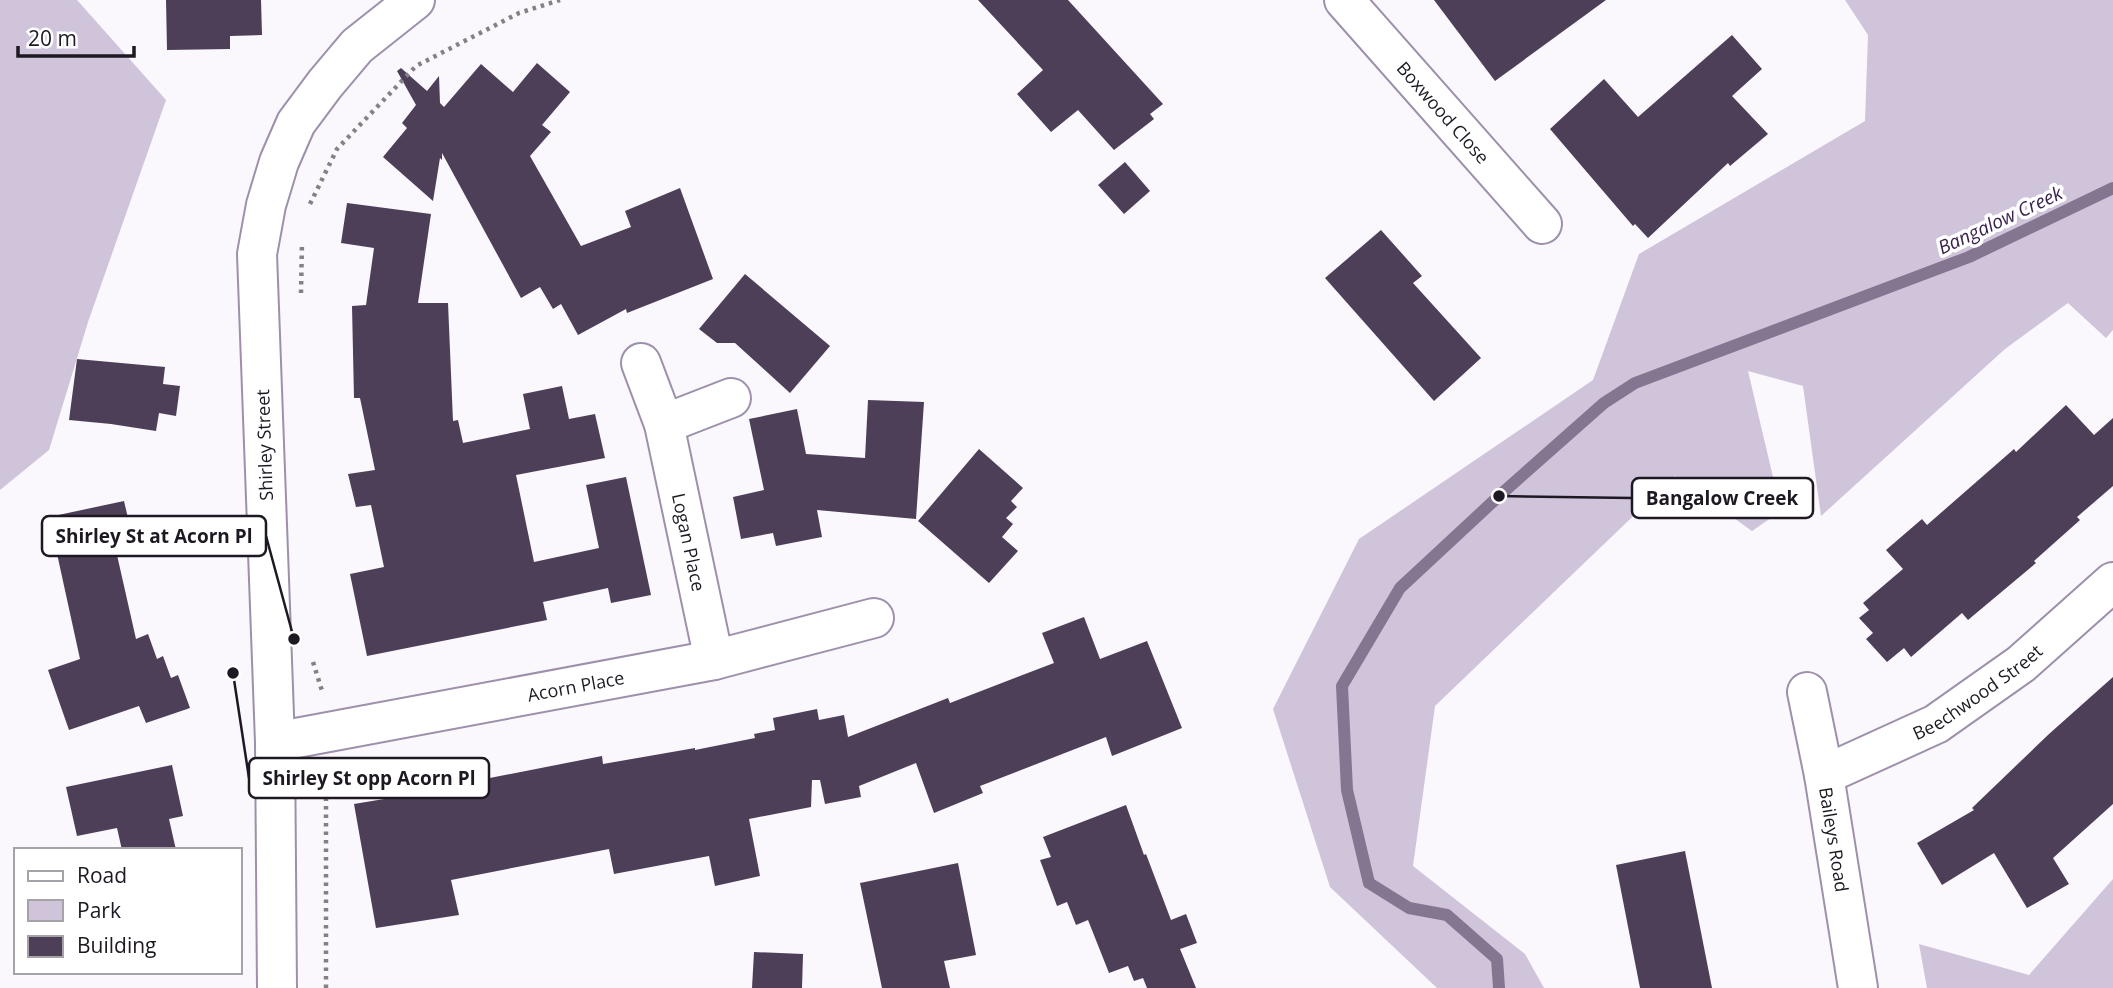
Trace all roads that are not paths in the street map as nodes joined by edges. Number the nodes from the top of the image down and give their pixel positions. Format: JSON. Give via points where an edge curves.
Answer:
{"nodes":[{"id":1,"x":415,"y":0,"type":"edge"},
{"id":2,"x":1344,"y":0,"type":"edge"},
{"id":3,"x":1542,"y":224,"type":"dead end"},
{"id":4,"x":641,"y":363,"type":"dead end"},
{"id":5,"x":731,"y":398,"type":"dead end"},
{"id":6,"x":664,"y":424,"type":"junction"},
{"id":7,"x":2113,"y":582,"type":"edge"},
{"id":8,"x":874,"y":618,"type":"dead end"},
{"id":9,"x":714,"y":660,"type":"junction"},
{"id":10,"x":1807,"y":692,"type":"dead end"},
{"id":11,"x":275,"y":742,"type":"junction"},
{"id":12,"x":1824,"y":775,"type":"junction"},
{"id":13,"x":277,"y":988,"type":"edge"},
{"id":14,"x":1858,"y":988,"type":"edge"}],
"edges":[{"from":1,"to":11,"type":"street","name":"Shirley Street","via":[[357,46],[303,114],[279,162],[266,205],[257,254]]},
{"from":2,"to":3,"type":"street","name":"Boxwood Close"},
{"from":4,"to":6,"type":"street","name":"Logan Place"},
{"from":5,"to":6,"type":"street"},
{"from":6,"to":9,"type":"street","name":"Logan Place"},
{"from":7,"to":12,"type":"street","name":"Beechwood Street","via":[[2021,664],[1936,724]]},
{"from":8,"to":9,"type":"street","name":"Acorn Place"},
{"from":9,"to":11,"type":"street","name":"Acorn Place"},
{"from":10,"to":12,"type":"street","name":"Baileys Road"},
{"from":11,"to":13,"type":"street","name":"Shirley Street"},
{"from":12,"to":14,"type":"street","name":"Baileys Road"}]}
